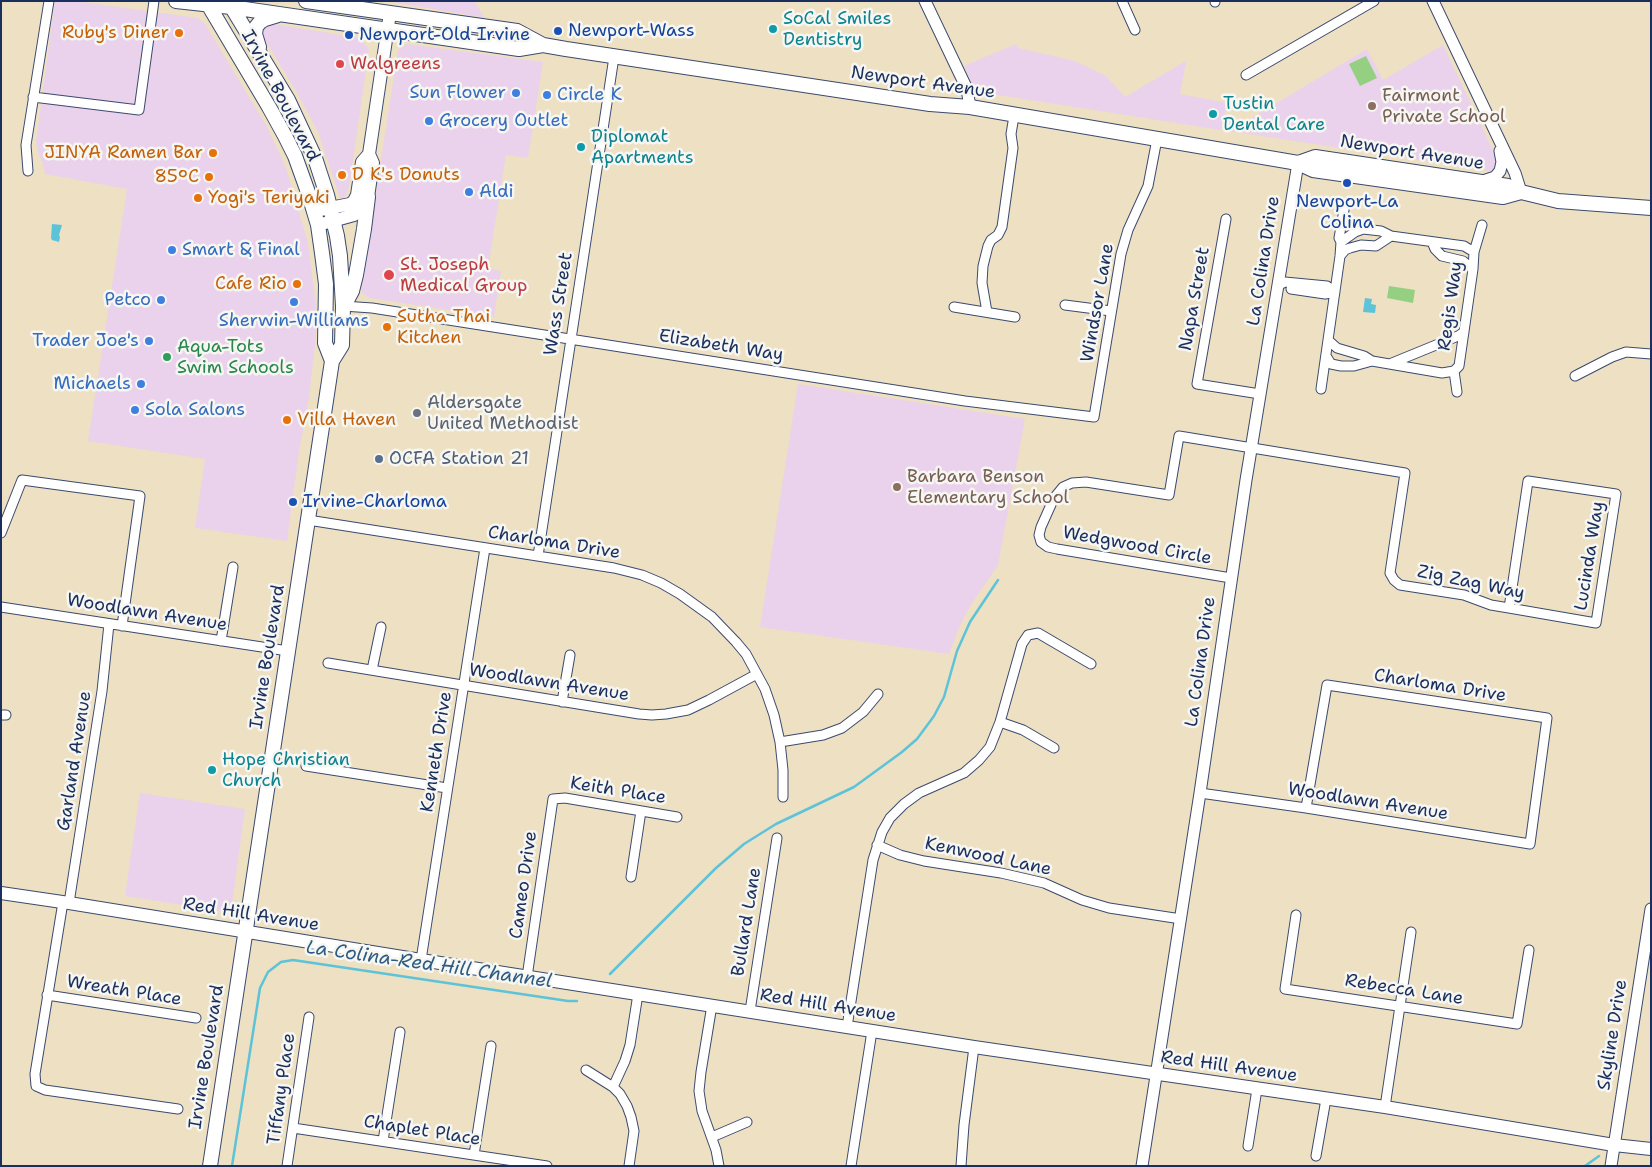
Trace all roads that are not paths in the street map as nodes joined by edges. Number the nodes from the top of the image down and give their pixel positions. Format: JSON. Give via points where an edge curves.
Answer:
{"nodes":[{"id":1,"x":50,"y":1,"type":"edge"},
{"id":2,"x":154,"y":1,"type":"edge"},
{"id":3,"x":176,"y":1,"type":"edge"},
{"id":4,"x":306,"y":1,"type":"edge"},
{"id":5,"x":925,"y":1,"type":"edge"},
{"id":6,"x":1122,"y":1,"type":"edge"},
{"id":7,"x":1374,"y":1,"type":"edge"},
{"id":8,"x":1433,"y":1,"type":"edge"},
{"id":9,"x":207,"y":3,"type":"edge"},
{"id":10,"x":230,"y":4,"type":"edge"},
{"id":11,"x":390,"y":13,"type":"junction"},
{"id":12,"x":280,"y":14,"type":"junction"},
{"id":13,"x":387,"y":30,"type":"junction"},
{"id":14,"x":1135,"y":30,"type":"dead end"},
{"id":15,"x":543,"y":45,"type":"junction"},
{"id":16,"x":262,"y":57,"type":"junction"},
{"id":17,"x":614,"y":57,"type":"junction"},
{"id":18,"x":1246,"y":75,"type":"dead end"},
{"id":19,"x":33,"y":97,"type":"junction"},
{"id":20,"x":970,"y":107,"type":"junction"},
{"id":21,"x":1014,"y":116,"type":"junction"},
{"id":22,"x":1157,"y":139,"type":"junction"},
{"id":23,"x":1498,"y":140,"type":"junction"},
{"id":24,"x":369,"y":154,"type":"junction"},
{"id":25,"x":1298,"y":163,"type":"junction"},
{"id":26,"x":28,"y":171,"type":"dead end"},
{"id":27,"x":1478,"y":182,"type":"junction"},
{"id":28,"x":1521,"y":192,"type":"junction"},
{"id":29,"x":368,"y":197,"type":"junction"},
{"id":30,"x":1651,"y":208,"type":"edge"},
{"id":31,"x":1344,"y":210,"type":"dead end"},
{"id":32,"x":332,"y":215,"type":"junction"},
{"id":33,"x":316,"y":218,"type":"junction"},
{"id":34,"x":1226,"y":219,"type":"dead end"},
{"id":35,"x":1342,"y":222,"type":"junction"},
{"id":36,"x":1482,"y":225,"type":"dead end"},
{"id":37,"x":1353,"y":233,"type":"junction"},
{"id":38,"x":1390,"y":236,"type":"junction"},
{"id":39,"x":1342,"y":242,"type":"junction"},
{"id":40,"x":1432,"y":242,"type":"junction"},
{"id":41,"x":1474,"y":252,"type":"junction"},
{"id":42,"x":1340,"y":256,"type":"junction"},
{"id":43,"x":1474,"y":269,"type":"junction"},
{"id":44,"x":1279,"y":285,"type":"junction"},
{"id":45,"x":1335,"y":292,"type":"junction"},
{"id":46,"x":1064,"y":305,"type":"dead end"},
{"id":47,"x":343,"y":306,"type":"junction"},
{"id":48,"x":954,"y":307,"type":"dead end"},
{"id":49,"x":1112,"y":311,"type":"junction"},
{"id":50,"x":987,"y":312,"type":"junction"},
{"id":51,"x":1015,"y":317,"type":"dead end"},
{"id":52,"x":1464,"y":331,"type":"junction"},
{"id":53,"x":570,"y":339,"type":"junction"},
{"id":54,"x":1328,"y":340,"type":"junction"},
{"id":55,"x":1651,"y":354,"type":"edge"},
{"id":56,"x":1326,"y":356,"type":"junction"},
{"id":57,"x":332,"y":361,"type":"junction"},
{"id":58,"x":1372,"y":361,"type":"junction"},
{"id":59,"x":1389,"y":364,"type":"junction"},
{"id":60,"x":1454,"y":371,"type":"junction"},
{"id":61,"x":1575,"y":376,"type":"dead end"},
{"id":62,"x":1321,"y":389,"type":"dead end"},
{"id":63,"x":1457,"y":392,"type":"dead end"},
{"id":64,"x":1260,"y":394,"type":"junction"},
{"id":65,"x":1094,"y":418,"type":"joint"},
{"id":66,"x":1252,"y":448,"type":"junction"},
{"id":67,"x":308,"y":520,"type":"junction"},
{"id":68,"x":1,"y":534,"type":"edge"},
{"id":69,"x":485,"y":548,"type":"junction"},
{"id":70,"x":538,"y":556,"type":"junction"},
{"id":71,"x":233,"y":568,"type":"dead end"},
{"id":72,"x":1231,"y":578,"type":"junction"},
{"id":73,"x":1,"y":607,"type":"edge"},
{"id":74,"x":1509,"y":608,"type":"junction"},
{"id":75,"x":1596,"y":623,"type":"joint"},
{"id":76,"x":109,"y":624,"type":"junction"},
{"id":77,"x":122,"y":626,"type":"junction"},
{"id":78,"x":381,"y":627,"type":"dead end"},
{"id":79,"x":221,"y":641,"type":"junction"},
{"id":80,"x":288,"y":651,"type":"junction"},
{"id":81,"x":570,"y":655,"type":"dead end"},
{"id":82,"x":328,"y":663,"type":"dead end"},
{"id":83,"x":1091,"y":664,"type":"dead end"},
{"id":84,"x":372,"y":670,"type":"junction"},
{"id":85,"x":757,"y":674,"type":"junction"},
{"id":86,"x":463,"y":685,"type":"junction"},
{"id":87,"x":878,"y":694,"type":"dead end"},
{"id":88,"x":562,"y":702,"type":"junction"},
{"id":89,"x":1000,"y":722,"type":"junction"},
{"id":90,"x":780,"y":742,"type":"junction"},
{"id":91,"x":1054,"y":748,"type":"dead end"},
{"id":92,"x":306,"y":766,"type":"dead end"},
{"id":93,"x":447,"y":788,"type":"junction"},
{"id":94,"x":1200,"y":793,"type":"junction"},
{"id":95,"x":783,"y":796,"type":"dead end"},
{"id":96,"x":554,"y":798,"type":"joint"},
{"id":97,"x":1306,"y":808,"type":"junction"},
{"id":98,"x":641,"y":811,"type":"junction"},
{"id":99,"x":677,"y":817,"type":"dead end"},
{"id":100,"x":777,"y":838,"type":"dead end"},
{"id":101,"x":1530,"y":844,"type":"joint"},
{"id":102,"x":877,"y":845,"type":"junction"},
{"id":103,"x":630,"y":877,"type":"dead end"},
{"id":104,"x":1,"y":893,"type":"edge"},
{"id":105,"x":66,"y":902,"type":"junction"},
{"id":106,"x":1651,"y":909,"type":"edge"},
{"id":107,"x":1296,"y":915,"type":"dead end"},
{"id":108,"x":1181,"y":920,"type":"junction"},
{"id":109,"x":246,"y":931,"type":"junction"},
{"id":110,"x":1411,"y":932,"type":"dead end"},
{"id":111,"x":1529,"y":950,"type":"dead end"},
{"id":112,"x":421,"y":960,"type":"junction"},
{"id":113,"x":1645,"y":973,"type":"edge"},
{"id":114,"x":527,"y":977,"type":"junction"},
{"id":115,"x":638,"y":994,"type":"junction"},
{"id":116,"x":47,"y":995,"type":"junction"},
{"id":117,"x":712,"y":1005,"type":"junction"},
{"id":118,"x":1400,"y":1006,"type":"junction"},
{"id":119,"x":750,"y":1011,"type":"junction"},
{"id":120,"x":308,"y":1017,"type":"dead end"},
{"id":121,"x":196,"y":1018,"type":"dead end"},
{"id":122,"x":846,"y":1027,"type":"junction"},
{"id":123,"x":872,"y":1031,"type":"junction"},
{"id":124,"x":400,"y":1032,"type":"dead end"},
{"id":125,"x":491,"y":1046,"type":"dead end"},
{"id":126,"x":974,"y":1047,"type":"junction"},
{"id":127,"x":586,"y":1070,"type":"dead end"},
{"id":128,"x":1156,"y":1074,"type":"junction"},
{"id":129,"x":613,"y":1087,"type":"junction"},
{"id":130,"x":1257,"y":1089,"type":"junction"},
{"id":131,"x":1326,"y":1098,"type":"junction"},
{"id":132,"x":178,"y":1108,"type":"dead end"},
{"id":133,"x":1385,"y":1108,"type":"junction"},
{"id":134,"x":747,"y":1122,"type":"dead end"},
{"id":135,"x":293,"y":1128,"type":"junction"},
{"id":136,"x":712,"y":1137,"type":"junction"},
{"id":137,"x":383,"y":1141,"type":"junction"},
{"id":138,"x":1614,"y":1145,"type":"junction"},
{"id":139,"x":1248,"y":1146,"type":"dead end"},
{"id":140,"x":1651,"y":1150,"type":"edge"},
{"id":141,"x":474,"y":1155,"type":"junction"},
{"id":142,"x":1316,"y":1156,"type":"dead end"},
{"id":143,"x":210,"y":1166,"type":"edge"},
{"id":144,"x":287,"y":1166,"type":"edge"},
{"id":145,"x":547,"y":1166,"type":"edge"},
{"id":146,"x":629,"y":1166,"type":"edge"},
{"id":147,"x":720,"y":1166,"type":"edge"},
{"id":148,"x":851,"y":1166,"type":"edge"},
{"id":149,"x":962,"y":1166,"type":"edge"},
{"id":150,"x":1142,"y":1166,"type":"edge"},
{"id":151,"x":1611,"y":1166,"type":"edge"}],
"edges":[{"from":1,"to":19,"type":"street"},
{"from":2,"to":19,"type":"street","via":[[139,110]]},
{"from":3,"to":9,"type":"main road","name":"Newport Avenue"},
{"from":4,"to":11,"type":"main road","name":"Newport Avenue"},
{"from":5,"to":20,"type":"street","via":[[967,90]]},
{"from":6,"to":14,"type":"street"},
{"from":7,"to":18,"type":"street"},
{"from":8,"to":23,"type":"street"},
{"from":9,"to":10,"type":"main road","name":"Newport Avenue"},
{"from":9,"to":33,"type":"main road","name":"Irvine Boulevard","via":[[295,156]]},
{"from":10,"to":12,"type":"main road","name":"Newport Avenue"},
{"from":10,"to":16,"type":"main road","name":"Irvine Boulevard"},
{"from":11,"to":13,"type":"main road"},
{"from":11,"to":15,"type":"main road","name":"Newport Avenue","via":[[517,31]]},
{"from":12,"to":13,"type":"main road","name":"Newport Avenue"},
{"from":12,"to":16,"type":"main road","via":[[265,19],[256,27]]},
{"from":13,"to":15,"type":"main road","name":"Newport Avenue","via":[[519,49]]},
{"from":13,"to":24,"type":"main road"},
{"from":15,"to":17,"type":"main road","name":"Newport Avenue"},
{"from":16,"to":32,"type":"main road","name":"Irvine Boulevard","via":[[303,129],[321,174]]},
{"from":17,"to":20,"type":"main road","name":"Newport Avenue","via":[[930,104]]},
{"from":17,"to":53,"type":"street","name":"Wass Street"},
{"from":19,"to":26,"type":"street","via":[[26,145]]},
{"from":20,"to":21,"type":"main road","name":"Newport Avenue"},
{"from":21,"to":22,"type":"main road","name":"Newport Avenue"},
{"from":21,"to":50,"type":"street","via":[[1002,227],[988,246],[983,266]]},
{"from":22,"to":25,"type":"main road","name":"Newport Avenue"},
{"from":22,"to":49,"type":"street","name":"Windsor Lane","via":[[1148,186],[1121,254]]},
{"from":23,"to":27,"type":"street","via":[[1502,162],[1500,171],[1495,177]]},
{"from":23,"to":28,"type":"street"},
{"from":24,"to":29,"type":"main road","via":[[373,163]]},
{"from":24,"to":32,"type":"main road","via":[[362,162],[354,201]]},
{"from":25,"to":27,"type":"main road","name":"Newport Avenue","via":[[1315,157]]},
{"from":25,"to":28,"type":"main road","name":"Newport Avenue","via":[[1313,170],[1502,197]]},
{"from":25,"to":44,"type":"street","name":"La Colina Drive"},
{"from":27,"to":28,"type":"main road","name":"Newport Avenue","via":[[1508,186]]},
{"from":28,"to":30,"type":"main road","name":"Newport Avenue","via":[[1558,201]]},
{"from":29,"to":32,"type":"main road","via":[[354,214]]},
{"from":29,"to":47,"type":"main road","via":[[356,275]]},
{"from":31,"to":35,"type":"street"},
{"from":32,"to":33,"type":"main road"},
{"from":32,"to":47,"type":"main road","name":"Irvine Boulevard","via":[[340,256]]},
{"from":33,"to":57,"type":"main road","name":"Irvine Boulevard","via":[[326,284],[326,343]]},
{"from":34,"to":64,"type":"street","name":"Napa Street","via":[[1197,384]]},
{"from":35,"to":37,"type":"street"},
{"from":35,"to":39,"type":"street","via":[[1339,238]]},
{"from":36,"to":41,"type":"street","name":"Regis Way"},
{"from":37,"to":38,"type":"street","via":[[1364,229]]},
{"from":37,"to":39,"type":"street"},
{"from":38,"to":40,"type":"street"},
{"from":38,"to":42,"type":"street","via":[[1376,246],[1350,248]]},
{"from":39,"to":42,"type":"street"},
{"from":40,"to":41,"type":"street","via":[[1464,246]]},
{"from":40,"to":43,"type":"street","via":[[1442,256],[1463,261]]},
{"from":41,"to":43,"type":"street","name":"Regis Way"},
{"from":42,"to":45,"type":"street"},
{"from":43,"to":52,"type":"street","name":"Regis Way"},
{"from":44,"to":45,"type":"street","via":[[1325,294]]},
{"from":44,"to":64,"type":"street","name":"La Colina Drive"},
{"from":45,"to":54,"type":"street"},
{"from":46,"to":49,"type":"street"},
{"from":47,"to":53,"type":"street","name":"Elizabeth Way"},
{"from":47,"to":57,"type":"main road","name":"Irvine Boulevard","via":[[342,345]]},
{"from":48,"to":50,"type":"street"},
{"from":49,"to":65,"type":"street","name":"Windsor Lane"},
{"from":50,"to":51,"type":"street"},
{"from":52,"to":59,"type":"street"},
{"from":52,"to":60,"type":"street","name":"Regis Way","via":[[1459,366]]},
{"from":53,"to":65,"type":"street","name":"Elizabeth Way"},
{"from":53,"to":70,"type":"street","name":"Wass Street"},
{"from":54,"to":56,"type":"street"},
{"from":54,"to":58,"type":"street","via":[[1337,348]]},
{"from":55,"to":61,"type":"street","via":[[1626,352]]},
{"from":56,"to":58,"type":"street","via":[[1331,364],[1341,366]]},
{"from":56,"to":62,"type":"street"},
{"from":57,"to":67,"type":"main road","name":"Irvine Boulevard"},
{"from":58,"to":59,"type":"street"},
{"from":59,"to":60,"type":"street","via":[[1442,373]]},
{"from":60,"to":63,"type":"street","name":"Regis Way"},
{"from":64,"to":66,"type":"street","name":"La Colina Drive"},
{"from":66,"to":72,"type":"street","name":"La Colina Drive"},
{"from":66,"to":72,"type":"street","name":"Wedgwood Circle","via":[[1179,436],[1169,495],[1086,482],[1072,483],[1063,487],[1054,498],[1039,535],[1040,542],[1057,549]]},
{"from":66,"to":74,"type":"street","name":"Zig Zag Way","via":[[1405,473],[1390,573],[1394,580],[1400,585],[1464,595]]},
{"from":67,"to":69,"type":"street","name":"Charloma Drive"},
{"from":67,"to":80,"type":"main road","name":"Irvine Boulevard"},
{"from":68,"to":77,"type":"street","via":[[22,480],[140,496]]},
{"from":69,"to":70,"type":"street","name":"Charloma Drive"},
{"from":69,"to":86,"type":"street","name":"Kenneth Drive"},
{"from":70,"to":85,"type":"street","name":"Charloma Drive","via":[[614,568],[661,583],[712,617],[736,642]]},
{"from":71,"to":79,"type":"street"},
{"from":72,"to":94,"type":"street","name":"La Colina Drive"},
{"from":73,"to":76,"type":"street","name":"Woodlawn Avenue"},
{"from":74,"to":75,"type":"street","name":"Zig Zag Way"},
{"from":74,"to":75,"type":"street","name":"Lucinda Way","via":[[1528,481],[1616,494]]},
{"from":76,"to":77,"type":"street","name":"Woodlawn Avenue"},
{"from":76,"to":105,"type":"street","name":"Garland Avenue","via":[[102,691]]},
{"from":77,"to":79,"type":"street","name":"Woodlawn Avenue"},
{"from":78,"to":84,"type":"street"},
{"from":79,"to":80,"type":"street","name":"Woodlawn Avenue"},
{"from":80,"to":109,"type":"main road","name":"Irvine Boulevard"},
{"from":81,"to":88,"type":"street"},
{"from":82,"to":84,"type":"street","name":"Woodlawn Avenue"},
{"from":83,"to":89,"type":"street","via":[[1038,633],[1028,635],[1022,644]]},
{"from":84,"to":86,"type":"street","name":"Woodlawn Avenue"},
{"from":85,"to":88,"type":"street","name":"Woodlawn Avenue","via":[[688,710],[666,714],[639,714]]},
{"from":85,"to":90,"type":"street","via":[[771,705]]},
{"from":86,"to":88,"type":"street","name":"Woodlawn Avenue"},
{"from":86,"to":93,"type":"street","name":"Kenneth Drive"},
{"from":87,"to":90,"type":"street","via":[[863,712],[842,728],[823,735]]},
{"from":89,"to":91,"type":"street","via":[[1023,730]]},
{"from":89,"to":102,"type":"street","via":[[990,747],[979,760],[964,772],[919,793],[904,804],[890,818]]},
{"from":90,"to":95,"type":"street"},
{"from":92,"to":93,"type":"street"},
{"from":93,"to":112,"type":"street","name":"Kenneth Drive"},
{"from":94,"to":97,"type":"street","name":"Woodlawn Avenue"},
{"from":94,"to":108,"type":"street","name":"La Colina Drive"},
{"from":96,"to":98,"type":"street","name":"Keith Place"},
{"from":96,"to":114,"type":"street","name":"Cameo Drive"},
{"from":97,"to":101,"type":"street","name":"Woodlawn Avenue"},
{"from":97,"to":101,"type":"street","name":"Charloma Drive","via":[[1327,685],[1547,718]]},
{"from":98,"to":99,"type":"street","name":"Keith Place"},
{"from":98,"to":103,"type":"street"},
{"from":100,"to":119,"type":"street","name":"Bullard Lane"},
{"from":102,"to":108,"type":"street","name":"Kenwood Lane","via":[[924,861],[1044,883],[1109,908]]},
{"from":102,"to":122,"type":"street"},
{"from":104,"to":105,"type":"main road","name":"Red Hill Avenue"},
{"from":105,"to":109,"type":"main road","name":"Red Hill Avenue"},
{"from":105,"to":116,"type":"street","name":"Garland Avenue"},
{"from":106,"to":113,"type":"street","name":"Skyline Drive"},
{"from":107,"to":118,"type":"street","name":"Rebecca Lane","via":[[1285,989]]},
{"from":108,"to":128,"type":"street","name":"La Colina Drive"},
{"from":109,"to":112,"type":"main road","name":"Red Hill Avenue"},
{"from":109,"to":143,"type":"main road","name":"Irvine Boulevard"},
{"from":110,"to":118,"type":"street"},
{"from":111,"to":118,"type":"street","name":"Rebecca Lane","via":[[1517,1024]]},
{"from":112,"to":114,"type":"main road","name":"Red Hill Avenue"},
{"from":113,"to":138,"type":"street","name":"Skyline Drive"},
{"from":114,"to":115,"type":"main road","name":"Red Hill Avenue"},
{"from":115,"to":117,"type":"main road","name":"Red Hill Avenue"},
{"from":115,"to":129,"type":"street","via":[[630,1045]]},
{"from":116,"to":121,"type":"street","name":"Wreath Place"},
{"from":116,"to":132,"type":"street","name":"Garland Avenue","via":[[36,1086],[45,1090]]},
{"from":117,"to":119,"type":"main road","name":"Red Hill Avenue"},
{"from":117,"to":136,"type":"street","via":[[699,1091],[702,1111]]},
{"from":118,"to":133,"type":"street"},
{"from":119,"to":122,"type":"main road","name":"Red Hill Avenue"},
{"from":120,"to":135,"type":"street","name":"Tiffany Place"},
{"from":122,"to":123,"type":"main road","name":"Red Hill Avenue"},
{"from":123,"to":126,"type":"main road","name":"Red Hill Avenue"},
{"from":123,"to":148,"type":"street"},
{"from":124,"to":137,"type":"street"},
{"from":125,"to":141,"type":"street"},
{"from":126,"to":128,"type":"main road","name":"Red Hill Avenue"},
{"from":126,"to":149,"type":"street"},
{"from":127,"to":129,"type":"street"},
{"from":128,"to":130,"type":"main road","name":"Red Hill Avenue"},
{"from":128,"to":150,"type":"street","name":"La Colina Drive"},
{"from":129,"to":146,"type":"street","via":[[631,1117],[633,1136]]},
{"from":130,"to":131,"type":"main road","name":"Red Hill Avenue"},
{"from":130,"to":139,"type":"street"},
{"from":131,"to":133,"type":"main road","name":"Red Hill Avenue"},
{"from":131,"to":142,"type":"street"},
{"from":133,"to":138,"type":"main road","name":"Red Hill Avenue"},
{"from":134,"to":136,"type":"street"},
{"from":135,"to":137,"type":"street","name":"Chaplet Place"},
{"from":135,"to":144,"type":"street","name":"Tiffany Place"},
{"from":136,"to":147,"type":"street"},
{"from":137,"to":141,"type":"street","name":"Chaplet Place"},
{"from":138,"to":140,"type":"main road","name":"Red Hill Avenue"},
{"from":138,"to":151,"type":"street","name":"Skyline Drive"},
{"from":141,"to":145,"type":"street","name":"Chaplet Place"}]}
